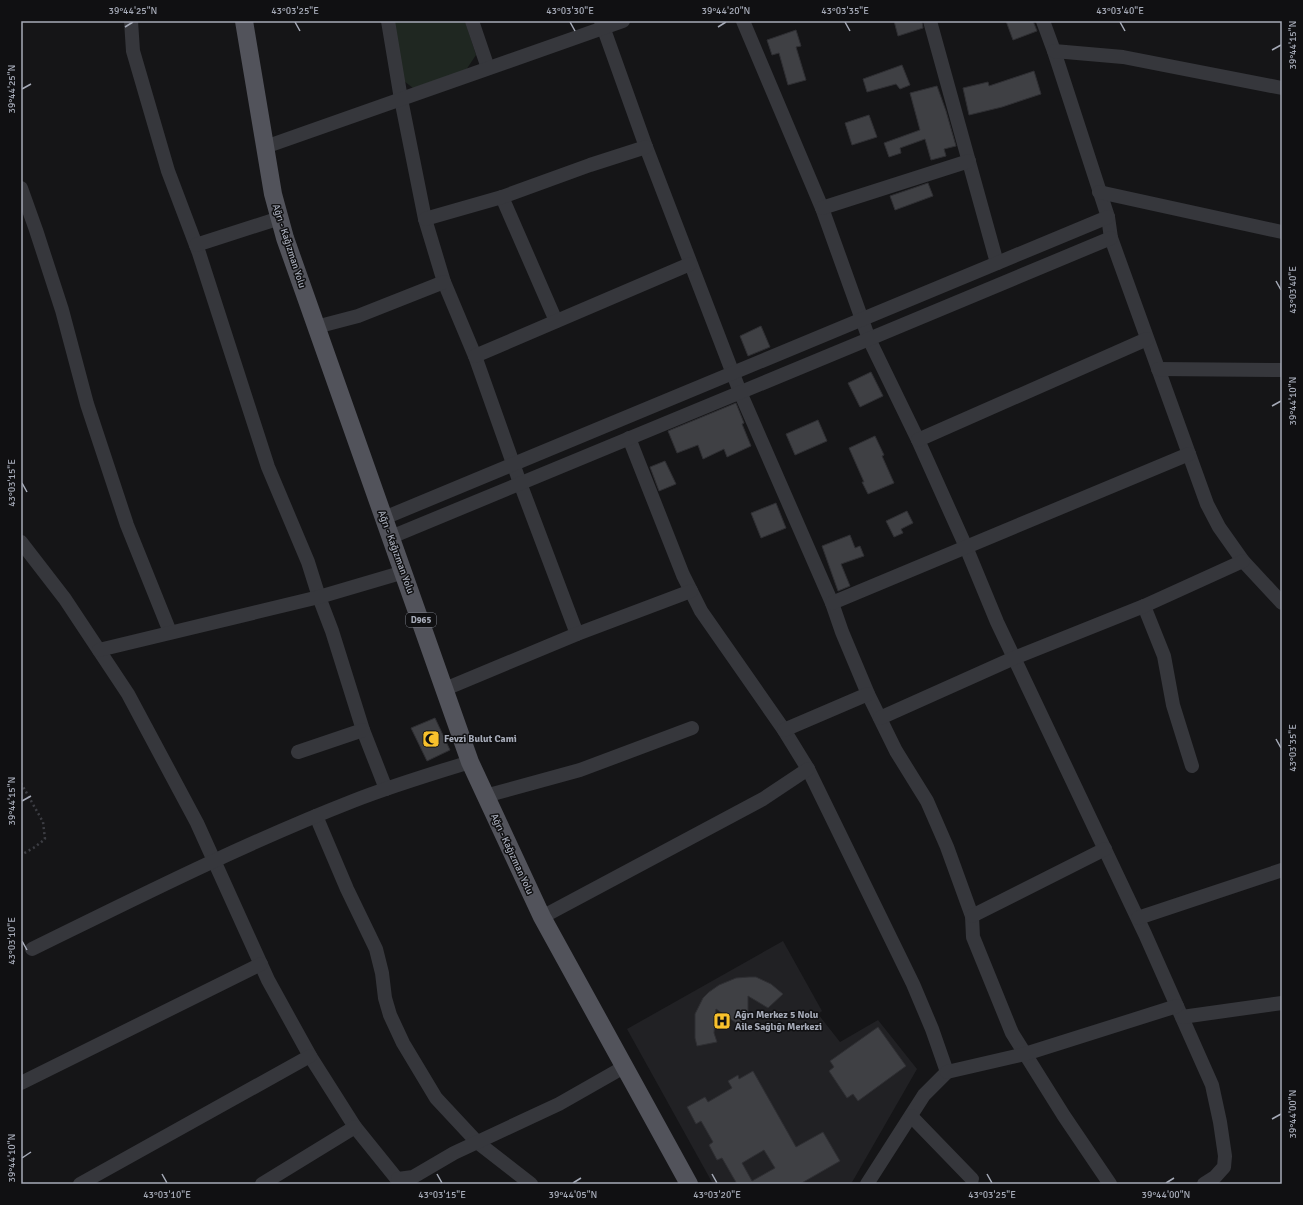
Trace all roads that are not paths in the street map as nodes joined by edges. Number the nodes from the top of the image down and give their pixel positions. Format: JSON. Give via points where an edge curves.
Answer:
{"nodes":[{"id":1,"x":131,"y":21,"type":"edge"},
{"id":2,"x":244,"y":21,"type":"edge"},
{"id":3,"x":388,"y":21,"type":"edge"},
{"id":4,"x":472,"y":21,"type":"edge"},
{"id":5,"x":624,"y":21,"type":"edge"},
{"id":6,"x":743,"y":21,"type":"edge"},
{"id":7,"x":930,"y":21,"type":"edge"},
{"id":8,"x":1042,"y":21,"type":"edge"},
{"id":9,"x":603,"y":24,"type":"edge"},
{"id":10,"x":1054,"y":51,"type":"junction"},
{"id":11,"x":488,"y":68,"type":"junction"},
{"id":12,"x":1282,"y":88,"type":"edge"},
{"id":13,"x":401,"y":99,"type":"junction"},
{"id":14,"x":265,"y":147,"type":"junction"},
{"id":15,"x":646,"y":147,"type":"junction"},
{"id":16,"x":969,"y":161,"type":"junction"},
{"id":17,"x":21,"y":188,"type":"edge"},
{"id":18,"x":1099,"y":192,"type":"junction"},
{"id":19,"x":502,"y":197,"type":"junction"},
{"id":20,"x":822,"y":208,"type":"junction"},
{"id":21,"x":1108,"y":217,"type":"junction"},
{"id":22,"x":280,"y":218,"type":"junction"},
{"id":23,"x":425,"y":219,"type":"junction"},
{"id":24,"x":1282,"y":232,"type":"edge"},
{"id":25,"x":1111,"y":238,"type":"junction"},
{"id":26,"x":196,"y":245,"type":"junction"},
{"id":27,"x":997,"y":263,"type":"junction"},
{"id":28,"x":690,"y":264,"type":"junction"},
{"id":29,"x":444,"y":282,"type":"junction"},
{"id":30,"x":861,"y":320,"type":"junction"},
{"id":31,"x":556,"y":321,"type":"junction"},
{"id":32,"x":316,"y":327,"type":"junction"},
{"id":33,"x":868,"y":339,"type":"junction"},
{"id":34,"x":1148,"y":339,"type":"junction"},
{"id":35,"x":475,"y":356,"type":"junction"},
{"id":36,"x":1158,"y":369,"type":"junction"},
{"id":37,"x":1282,"y":370,"type":"edge"},
{"id":38,"x":733,"y":373,"type":"junction"},
{"id":39,"x":740,"y":392,"type":"junction"},
{"id":40,"x":629,"y":438,"type":"junction"},
{"id":41,"x":918,"y":440,"type":"junction"},
{"id":42,"x":1189,"y":454,"type":"junction"},
{"id":43,"x":514,"y":464,"type":"junction"},
{"id":44,"x":520,"y":483,"type":"junction"},
{"id":45,"x":384,"y":518,"type":"junction"},
{"id":46,"x":391,"y":537,"type":"junction"},
{"id":47,"x":21,"y":542,"type":"edge"},
{"id":48,"x":966,"y":547,"type":"junction"},
{"id":49,"x":1243,"y":561,"type":"junction"},
{"id":50,"x":404,"y":572,"type":"junction"},
{"id":51,"x":690,"y":591,"type":"junction"},
{"id":52,"x":319,"y":597,"type":"junction"},
{"id":53,"x":1282,"y":603,"type":"edge"},
{"id":54,"x":832,"y":604,"type":"junction"},
{"id":55,"x":1144,"y":606,"type":"junction"},
{"id":56,"x":170,"y":632,"type":"junction"},
{"id":57,"x":577,"y":634,"type":"junction"},
{"id":58,"x":99,"y":650,"type":"junction"},
{"id":59,"x":1014,"y":658,"type":"junction"},
{"id":60,"x":445,"y":689,"type":"junction"},
{"id":61,"x":868,"y":694,"type":"junction"},
{"id":62,"x":880,"y":718,"type":"junction"},
{"id":63,"x":692,"y":728,"type":"dead end"},
{"id":64,"x":363,"y":730,"type":"junction"},
{"id":65,"x":784,"y":730,"type":"junction"},
{"id":66,"x":298,"y":752,"type":"dead end"},
{"id":67,"x":470,"y":762,"type":"junction"},
{"id":68,"x":1192,"y":766,"type":"dead end"},
{"id":69,"x":808,"y":769,"type":"junction"},
{"id":70,"x":386,"y":789,"type":"junction"},
{"id":71,"x":485,"y":796,"type":"junction"},
{"id":72,"x":316,"y":816,"type":"junction"},
{"id":73,"x":1105,"y":849,"type":"junction"},
{"id":74,"x":214,"y":860,"type":"junction"},
{"id":75,"x":1282,"y":870,"type":"edge"},
{"id":76,"x":972,"y":916,"type":"junction"},
{"id":77,"x":542,"y":917,"type":"junction"},
{"id":78,"x":1138,"y":918,"type":"junction"},
{"id":79,"x":32,"y":949,"type":"dead end"},
{"id":80,"x":261,"y":964,"type":"junction"},
{"id":81,"x":1282,"y":1003,"type":"edge"},
{"id":82,"x":1180,"y":1011,"type":"junction"},
{"id":83,"x":1025,"y":1054,"type":"junction"},
{"id":84,"x":310,"y":1056,"type":"junction"},
{"id":85,"x":624,"y":1067,"type":"junction"},
{"id":86,"x":947,"y":1072,"type":"junction"},
{"id":87,"x":21,"y":1084,"type":"edge"},
{"id":88,"x":911,"y":1116,"type":"junction"},
{"id":89,"x":355,"y":1127,"type":"junction"},
{"id":90,"x":477,"y":1142,"type":"junction"},
{"id":91,"x":972,"y":1179,"type":"dead end"},
{"id":92,"x":400,"y":1182,"type":"edge"},
{"id":93,"x":80,"y":1184,"type":"edge"},
{"id":94,"x":262,"y":1184,"type":"edge"},
{"id":95,"x":531,"y":1184,"type":"edge"},
{"id":96,"x":689,"y":1184,"type":"edge"},
{"id":97,"x":867,"y":1184,"type":"edge"},
{"id":98,"x":1110,"y":1184,"type":"edge"},
{"id":99,"x":1204,"y":1184,"type":"edge"}],
"edges":[{"from":1,"to":26,"type":"street","via":[[133,51],[168,171]]},
{"from":2,"to":14,"type":"main road","name":"Ağrı - Kağızman Yolu","number":"D965"},
{"from":3,"to":13,"type":"street"},
{"from":4,"to":11,"type":"street"},
{"from":5,"to":9,"type":"street"},
{"from":6,"to":20,"type":"street"},
{"from":7,"to":16,"type":"street"},
{"from":8,"to":10,"type":"street"},
{"from":9,"to":11,"type":"street"},
{"from":9,"to":15,"type":"street"},
{"from":10,"to":12,"type":"street","via":[[1123,57]]},
{"from":10,"to":18,"type":"street"},
{"from":11,"to":13,"type":"street"},
{"from":13,"to":14,"type":"street"},
{"from":13,"to":23,"type":"street"},
{"from":14,"to":22,"type":"main road","name":"Ağrı - Kağızman Yolu","number":"D965"},
{"from":15,"to":19,"type":"street"},
{"from":15,"to":28,"type":"street"},
{"from":16,"to":20,"type":"street"},
{"from":16,"to":27,"type":"street"},
{"from":17,"to":56,"type":"street","via":[[62,310],[87,404],[127,525]]},
{"from":18,"to":21,"type":"street"},
{"from":18,"to":24,"type":"street"},
{"from":19,"to":23,"type":"street"},
{"from":19,"to":31,"type":"street"},
{"from":20,"to":30,"type":"street"},
{"from":21,"to":25,"type":"street"},
{"from":21,"to":27,"type":"street"},
{"from":22,"to":26,"type":"street"},
{"from":22,"to":32,"type":"main road","name":"Ağrı - Kağızman Yolu","number":"D965"},
{"from":23,"to":29,"type":"street"},
{"from":25,"to":33,"type":"street"},
{"from":25,"to":34,"type":"street"},
{"from":26,"to":52,"type":"street","via":[[268,467],[308,562]]},
{"from":27,"to":30,"type":"street"},
{"from":28,"to":31,"type":"street"},
{"from":28,"to":38,"type":"street"},
{"from":29,"to":32,"type":"street","via":[[358,316]]},
{"from":29,"to":35,"type":"street"},
{"from":30,"to":33,"type":"street"},
{"from":30,"to":38,"type":"street"},
{"from":31,"to":35,"type":"street"},
{"from":32,"to":45,"type":"main road","name":"Ağrı - Kağızman Yolu","number":"D965"},
{"from":33,"to":39,"type":"street"},
{"from":33,"to":41,"type":"street"},
{"from":34,"to":36,"type":"street"},
{"from":34,"to":41,"type":"street"},
{"from":35,"to":43,"type":"street"},
{"from":36,"to":37,"type":"street"},
{"from":36,"to":42,"type":"street"},
{"from":38,"to":39,"type":"street"},
{"from":38,"to":43,"type":"street"},
{"from":39,"to":40,"type":"street"},
{"from":39,"to":54,"type":"street"},
{"from":40,"to":44,"type":"street"},
{"from":40,"to":51,"type":"street"},
{"from":41,"to":48,"type":"street"},
{"from":42,"to":48,"type":"street"},
{"from":42,"to":49,"type":"street","via":[[1207,504],[1219,527]]},
{"from":43,"to":44,"type":"street"},
{"from":43,"to":45,"type":"street"},
{"from":44,"to":46,"type":"street"},
{"from":44,"to":57,"type":"street"},
{"from":45,"to":46,"type":"main road","name":"Ağrı - Kağızman Yolu","number":"D965"},
{"from":46,"to":50,"type":"main road","name":"Ağrı - Kağızman Yolu","number":"D965"},
{"from":47,"to":58,"type":"street","via":[[65,599]]},
{"from":48,"to":54,"type":"street"},
{"from":48,"to":59,"type":"street"},
{"from":49,"to":53,"type":"street"},
{"from":49,"to":55,"type":"street"},
{"from":50,"to":52,"type":"street"},
{"from":50,"to":60,"type":"main road","name":"Ağrı - Kağızman Yolu","number":"D965"},
{"from":51,"to":57,"type":"street"},
{"from":51,"to":65,"type":"street","via":[[701,611]]},
{"from":52,"to":56,"type":"street"},
{"from":52,"to":64,"type":"street"},
{"from":54,"to":61,"type":"street"},
{"from":55,"to":59,"type":"street"},
{"from":55,"to":68,"type":"street","via":[[1164,656],[1173,705]]},
{"from":56,"to":58,"type":"street"},
{"from":57,"to":60,"type":"street"},
{"from":58,"to":74,"type":"street","via":[[128,694]]},
{"from":59,"to":62,"type":"street"},
{"from":59,"to":73,"type":"street"},
{"from":60,"to":67,"type":"main road","name":"Ağrı - Kağızman Yolu","number":"D965"},
{"from":61,"to":62,"type":"street"},
{"from":61,"to":65,"type":"street"},
{"from":62,"to":76,"type":"street","via":[[896,751],[927,801]]},
{"from":63,"to":71,"type":"street","via":[[580,770]]},
{"from":64,"to":66,"type":"street"},
{"from":64,"to":70,"type":"street"},
{"from":65,"to":69,"type":"street"},
{"from":67,"to":70,"type":"street"},
{"from":67,"to":71,"type":"main road","name":"Ağrı - Kağızman Yolu","number":"D965"},
{"from":69,"to":77,"type":"street","via":[[763,798]]},
{"from":69,"to":86,"type":"street","via":[[913,984]]},
{"from":70,"to":72,"type":"street"},
{"from":71,"to":77,"type":"main road","name":"Ağrı - Kağızman Yolu","number":"D965"},
{"from":72,"to":74,"type":"street"},
{"from":72,"to":90,"type":"street","via":[[376,949],[385,998],[403,1043],[436,1098]]},
{"from":73,"to":76,"type":"street"},
{"from":73,"to":78,"type":"street"},
{"from":74,"to":79,"type":"street"},
{"from":74,"to":80,"type":"street"},
{"from":75,"to":78,"type":"street"},
{"from":76,"to":83,"type":"street","via":[[974,937],[1012,1033]]},
{"from":77,"to":85,"type":"main road","name":"Ağrı - Kağızman Yolu","number":"D965"},
{"from":78,"to":82,"type":"street"},
{"from":80,"to":84,"type":"street"},
{"from":80,"to":87,"type":"street"},
{"from":81,"to":82,"type":"street"},
{"from":82,"to":83,"type":"street"},
{"from":82,"to":99,"type":"street","via":[[1212,1085],[1225,1156],[1224,1167]]},
{"from":83,"to":86,"type":"street"},
{"from":83,"to":98,"type":"street"},
{"from":84,"to":89,"type":"street"},
{"from":84,"to":93,"type":"street"},
{"from":85,"to":90,"type":"street","via":[[559,1104]]},
{"from":85,"to":96,"type":"main road","name":"Ağrı - Kağızman Yolu","number":"D965"},
{"from":86,"to":88,"type":"street","via":[[924,1095]]},
{"from":88,"to":91,"type":"street"},
{"from":88,"to":97,"type":"street"},
{"from":89,"to":92,"type":"street"},
{"from":89,"to":94,"type":"street"},
{"from":90,"to":92,"type":"street"},
{"from":90,"to":95,"type":"street"}]}
